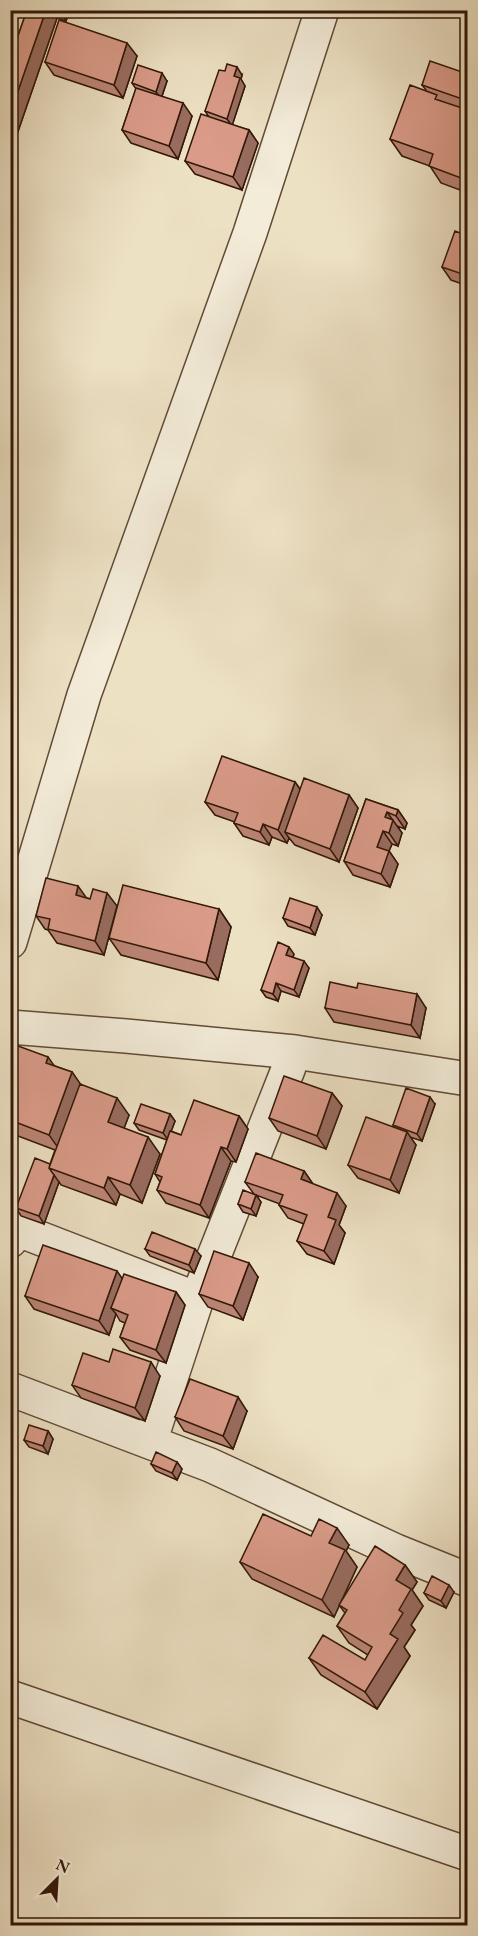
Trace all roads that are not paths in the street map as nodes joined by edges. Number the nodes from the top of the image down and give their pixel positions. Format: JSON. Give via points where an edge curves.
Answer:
{"nodes":[{"id":1,"x":322,"y":10,"type":"edge"},
{"id":2,"x":10,"y":942,"type":"edge"},
{"id":3,"x":10,"y":1027,"type":"edge"},
{"id":4,"x":295,"y":1052,"type":"junction"},
{"id":5,"x":468,"y":1079,"type":"edge"},
{"id":6,"x":10,"y":1241,"type":"edge"},
{"id":7,"x":197,"y":1299,"type":"junction"},
{"id":8,"x":10,"y":1389,"type":"edge"},
{"id":9,"x":150,"y":1442,"type":"junction"},
{"id":10,"x":468,"y":1580,"type":"edge"},
{"id":11,"x":10,"y":1697,"type":"edge"},
{"id":12,"x":468,"y":1854,"type":"edge"}],
"edges":[{"from":1,"to":2,"type":"street","via":[[250,233],[84,695]]},
{"from":3,"to":4,"type":"street"},
{"from":4,"to":5,"type":"street"},
{"from":4,"to":7,"type":"street"},
{"from":6,"to":7,"type":"street","via":[[15,1229]]},
{"from":7,"to":9,"type":"street"},
{"from":8,"to":9,"type":"street"},
{"from":9,"to":10,"type":"street"},
{"from":11,"to":12,"type":"street"}]}
